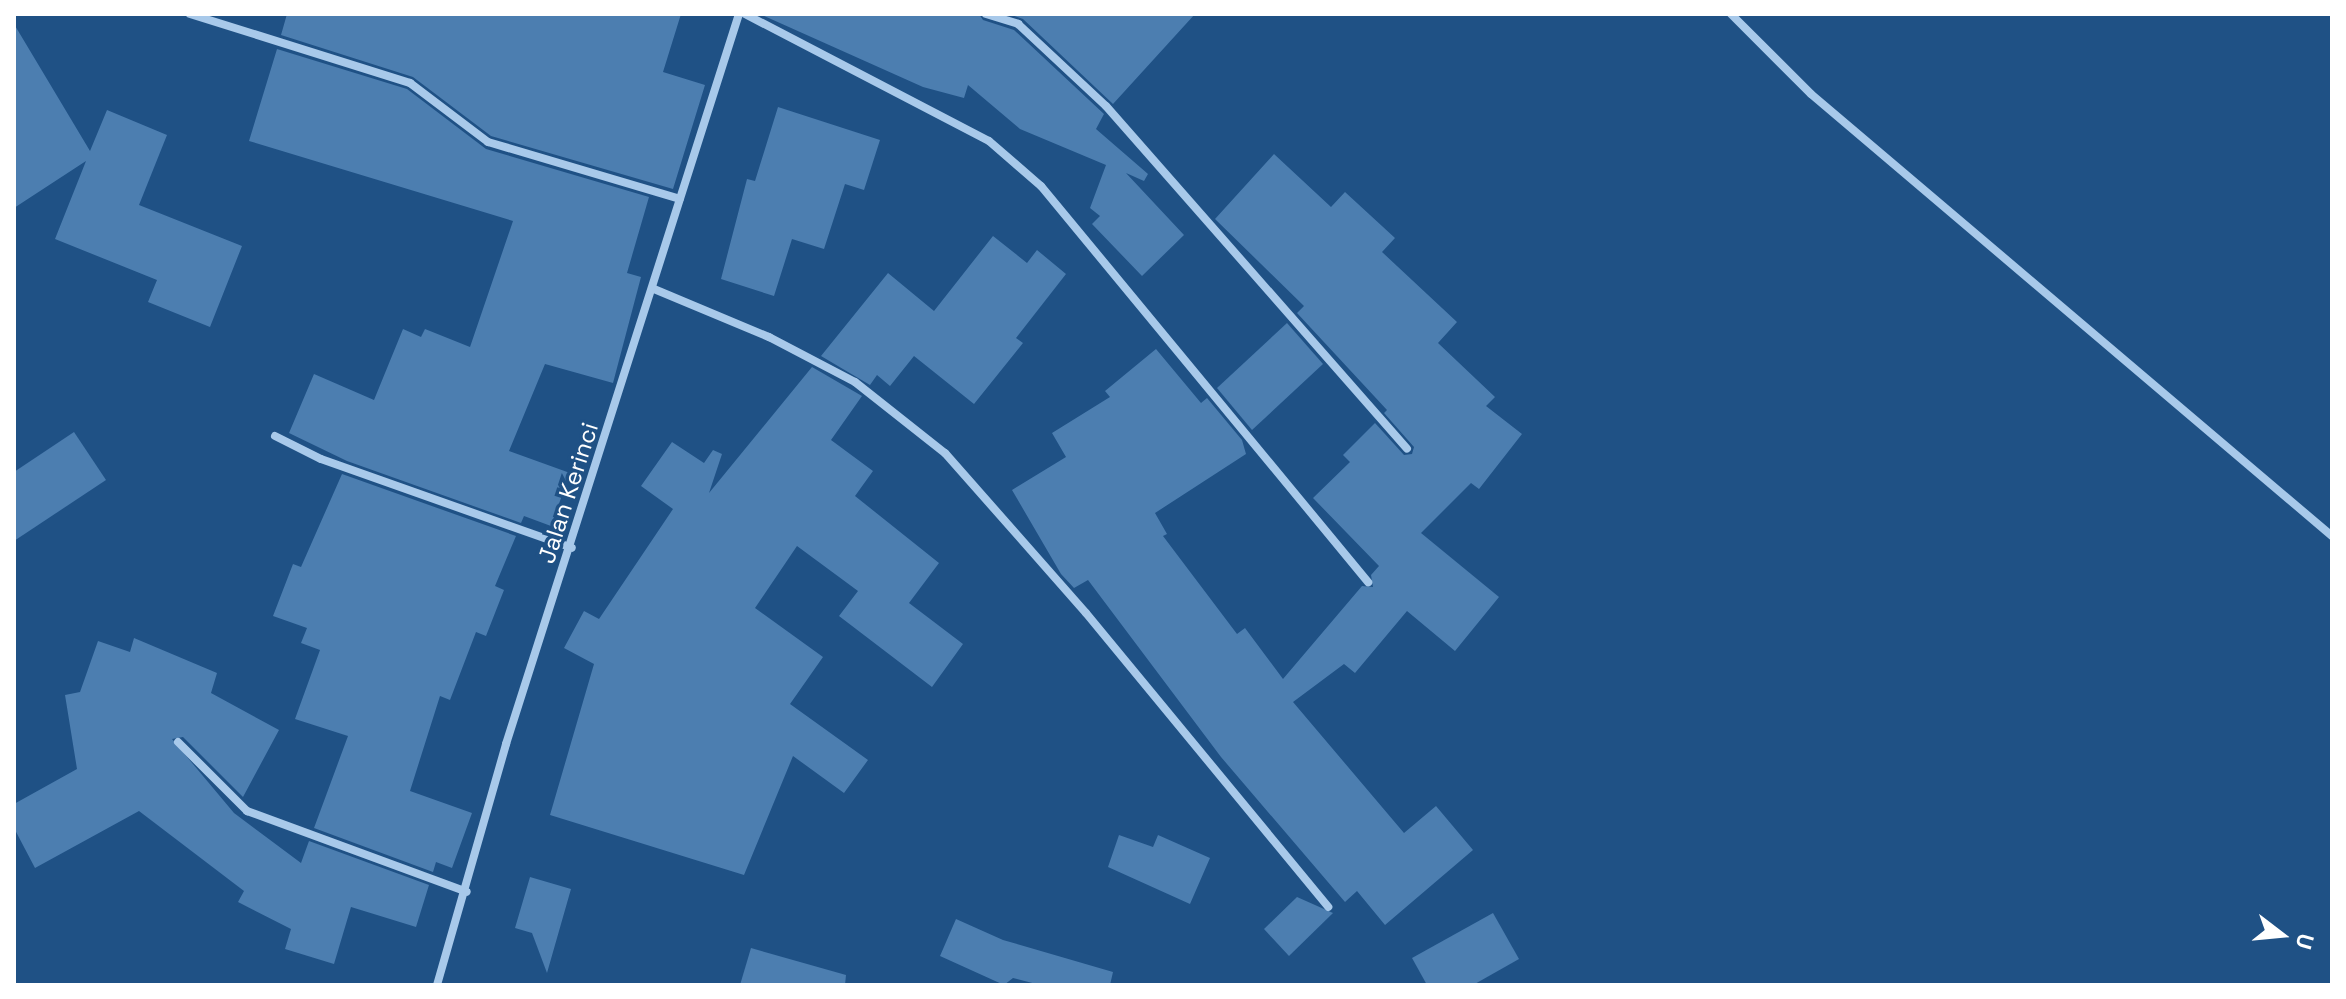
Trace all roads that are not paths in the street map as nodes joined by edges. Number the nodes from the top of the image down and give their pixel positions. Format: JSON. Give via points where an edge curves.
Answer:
{"nodes":[{"id":1,"x":190,"y":14,"type":"edge"},
{"id":2,"x":739,"y":14,"type":"edge"},
{"id":3,"x":745,"y":14,"type":"edge"},
{"id":4,"x":986,"y":14,"type":"edge"},
{"id":5,"x":1731,"y":14,"type":"edge"},
{"id":6,"x":680,"y":199,"type":"junction"},
{"id":7,"x":654,"y":289,"type":"junction"},
{"id":8,"x":275,"y":436,"type":"dead end"},
{"id":9,"x":1407,"y":449,"type":"dead end"},
{"id":10,"x":2332,"y":536,"type":"edge"},
{"id":11,"x":572,"y":548,"type":"junction"},
{"id":12,"x":1368,"y":582,"type":"dead end"},
{"id":13,"x":178,"y":742,"type":"dead end"},
{"id":14,"x":467,"y":892,"type":"junction"},
{"id":15,"x":1328,"y":907,"type":"dead end"},
{"id":16,"x":437,"y":985,"type":"edge"}],
"edges":[{"from":1,"to":6,"type":"street","via":[[410,83],[488,142]]},
{"from":2,"to":6,"type":"street","name":"Jalan Kerinci"},
{"from":3,"to":12,"type":"street","via":[[989,141],[1041,186]]},
{"from":4,"to":9,"type":"street","via":[[1018,24],[1106,106]]},
{"from":5,"to":10,"type":"street","via":[[1811,94]]},
{"from":6,"to":7,"type":"street","name":"Jalan Kerinci"},
{"from":7,"to":11,"type":"street","name":"Jalan Kerinci"},
{"from":7,"to":15,"type":"street","via":[[769,337],[855,382],[945,453],[1086,613]]},
{"from":8,"to":11,"type":"street","via":[[321,459]]},
{"from":11,"to":14,"type":"street","name":"Jalan Kerinci","via":[[506,744]]},
{"from":13,"to":14,"type":"street","via":[[247,811]]},
{"from":14,"to":16,"type":"street","name":"Jalan Kerinci"}]}
